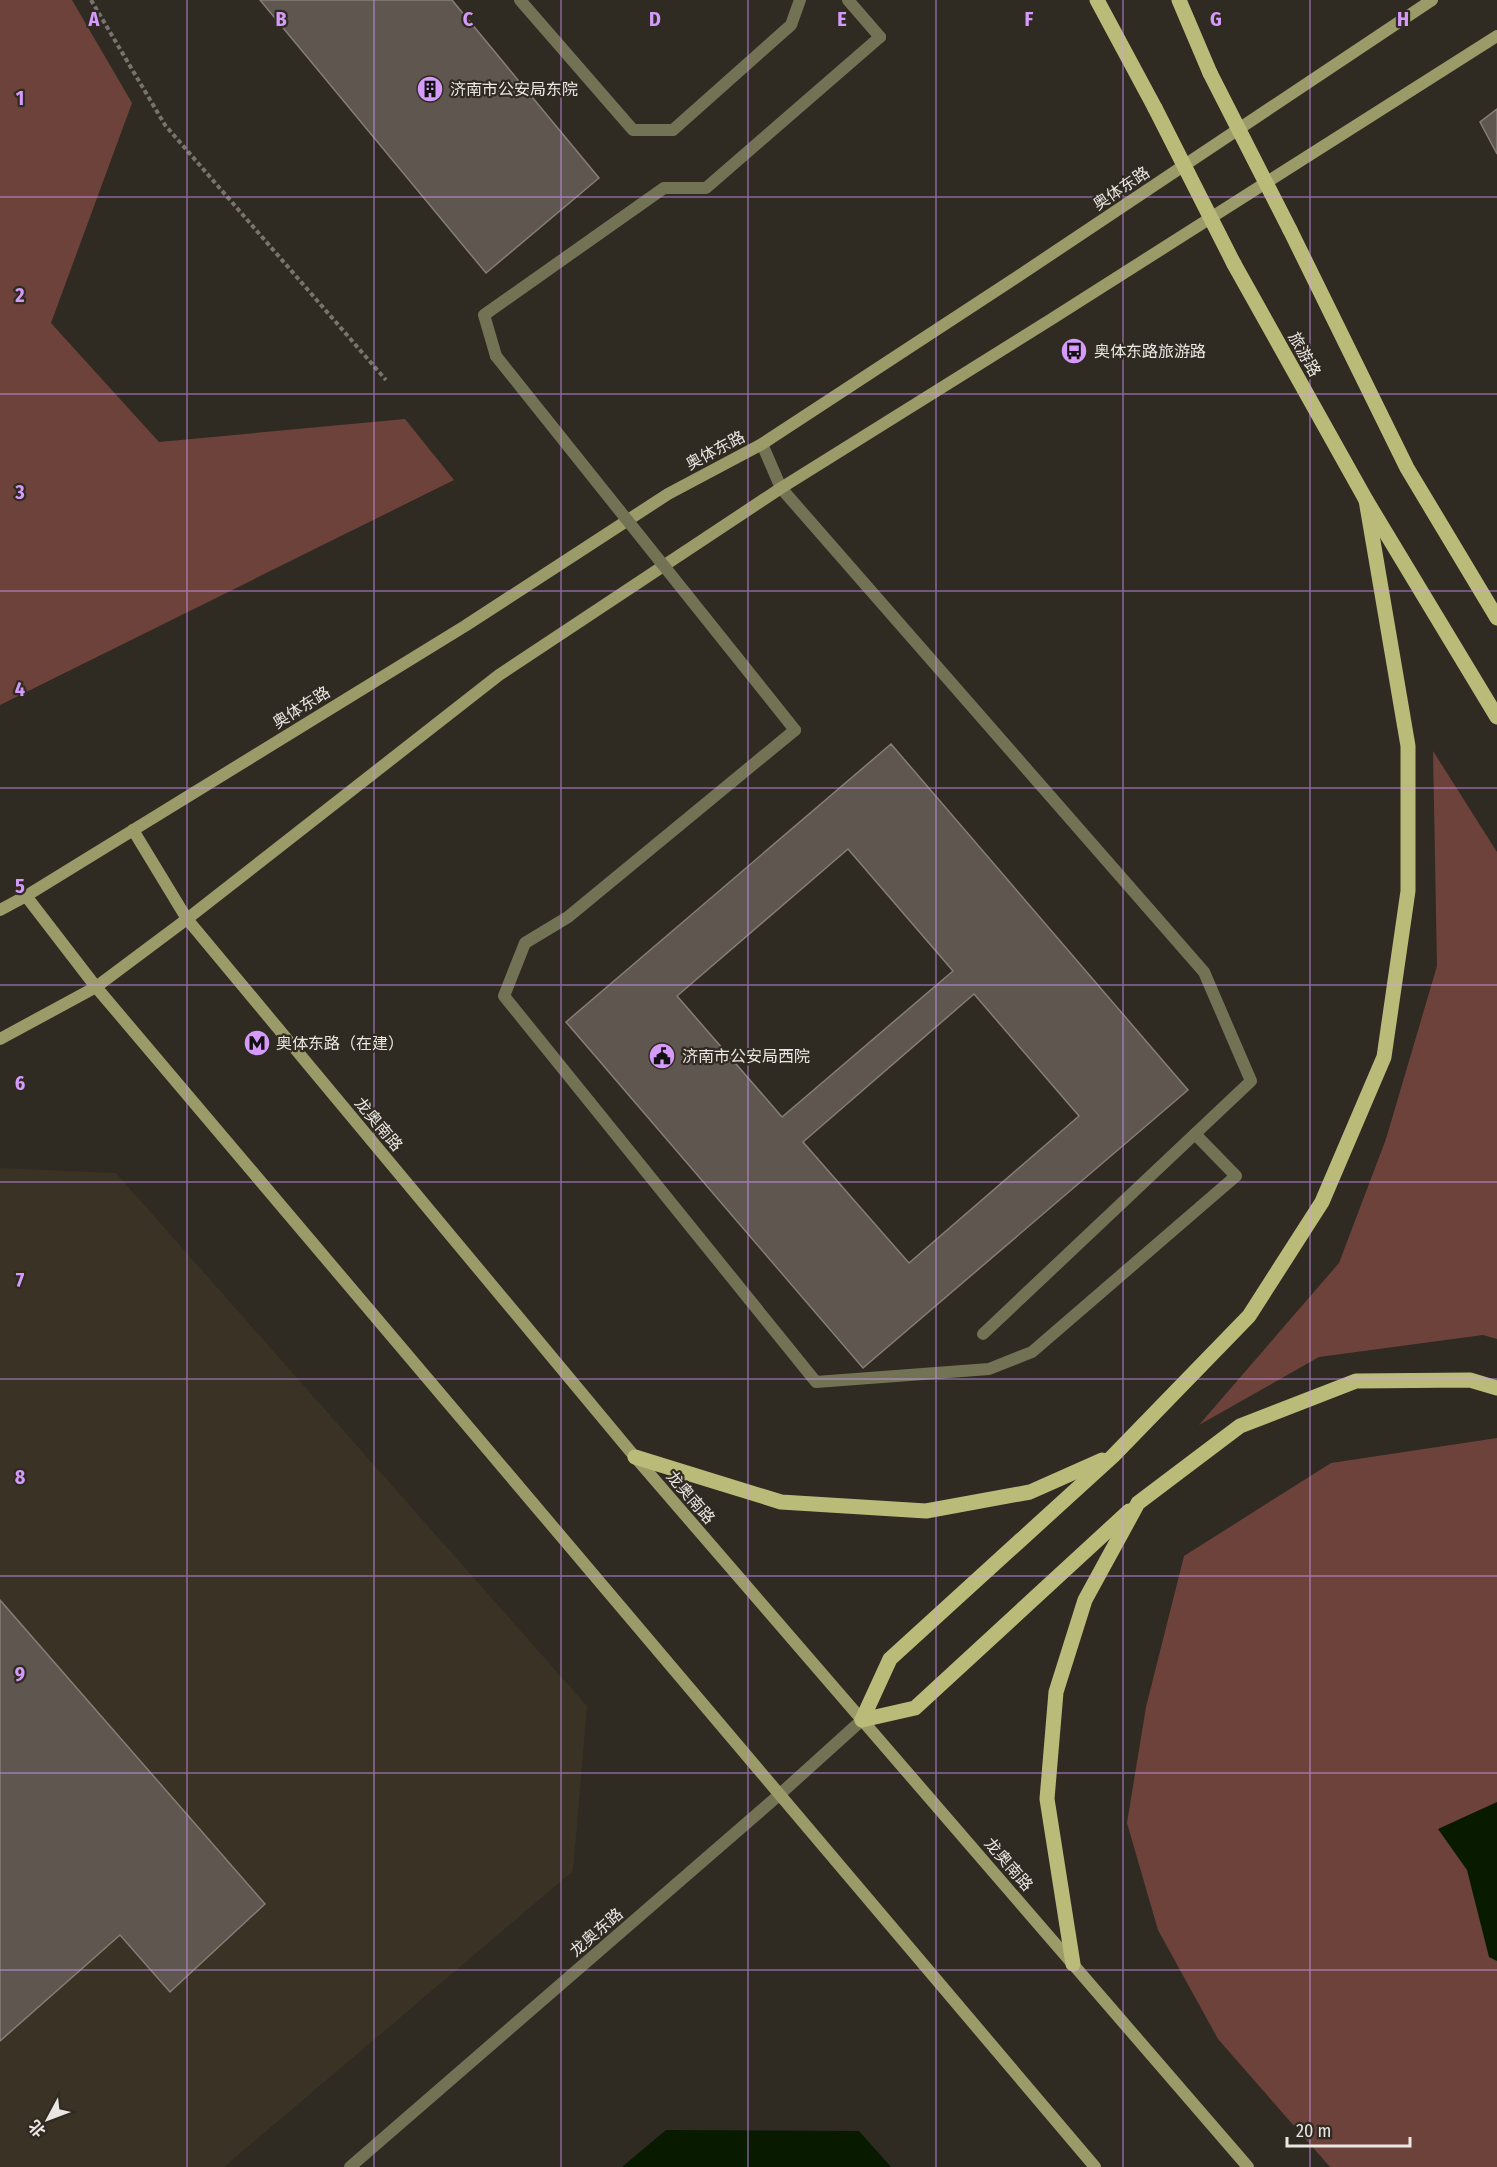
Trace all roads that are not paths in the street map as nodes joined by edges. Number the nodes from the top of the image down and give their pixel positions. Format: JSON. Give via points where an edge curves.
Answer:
{"nodes":[{"id":1,"x":520,"y":0,"type":"edge"},
{"id":2,"x":800,"y":0,"type":"edge"},
{"id":3,"x":848,"y":0,"type":"edge"},
{"id":4,"x":1097,"y":0,"type":"edge"},
{"id":5,"x":1179,"y":0,"type":"edge"},
{"id":6,"x":1432,"y":0,"type":"edge"},
{"id":7,"x":1497,"y":36,"type":"edge"},
{"id":8,"x":762,"y":444,"type":"junction"},
{"id":9,"x":781,"y":488,"type":"junction"},
{"id":10,"x":1366,"y":500,"type":"junction"},
{"id":11,"x":1497,"y":618,"type":"edge"},
{"id":12,"x":1497,"y":717,"type":"edge"},
{"id":13,"x":132,"y":830,"type":"junction"},
{"id":14,"x":26,"y":896,"type":"junction"},
{"id":15,"x":0,"y":910,"type":"edge"},
{"id":16,"x":187,"y":919,"type":"junction"},
{"id":17,"x":96,"y":987,"type":"junction"},
{"id":18,"x":0,"y":1039,"type":"edge"},
{"id":19,"x":1195,"y":1134,"type":"junction"},
{"id":20,"x":983,"y":1334,"type":"dead end"},
{"id":21,"x":1497,"y":1388,"type":"edge"},
{"id":22,"x":1113,"y":1456,"type":"junction"},
{"id":23,"x":635,"y":1457,"type":"junction"},
{"id":24,"x":1138,"y":1503,"type":"junction"},
{"id":25,"x":862,"y":1720,"type":"junction"},
{"id":26,"x":779,"y":1795,"type":"junction"},
{"id":27,"x":1073,"y":1964,"type":"junction"},
{"id":28,"x":350,"y":2167,"type":"edge"},
{"id":29,"x":1095,"y":2167,"type":"edge"},
{"id":30,"x":1248,"y":2167,"type":"edge"}],
"edges":[{"from":1,"to":2,"type":"street","via":[[633,129],[673,130],[791,25]]},
{"from":3,"to":19,"type":"street","bridge":true,"via":[[880,37],[706,188],[664,188],[484,315],[496,356],[795,730],[568,917],[525,943],[504,996],[816,1382],[989,1369],[1032,1352],[1236,1176]]},
{"from":4,"to":10,"type":"main road","name":"旅游路","bridge":true,"via":[[1234,264]]},
{"from":5,"to":11,"type":"main road","bridge":true,"via":[[1210,73],[1407,468]]},
{"from":6,"to":8,"type":"main road","name":"奥体东路"},
{"from":7,"to":9,"type":"main road"},
{"from":8,"to":9,"type":"street"},
{"from":8,"to":13,"type":"main road","name":"奥体东路","via":[[668,494],[465,626]]},
{"from":9,"to":16,"type":"main road","via":[[499,675]]},
{"from":9,"to":19,"type":"street","via":[[1203,972],[1251,1081]]},
{"from":10,"to":12,"type":"main road","name":"旅游路"},
{"from":10,"to":22,"type":"main road","via":[[1408,746],[1408,891],[1384,1057],[1322,1202],[1249,1316]]},
{"from":13,"to":14,"type":"main road","name":"奥体东路"},
{"from":13,"to":16,"type":"main road","name":"龙奥南路"},
{"from":14,"to":15,"type":"main road","name":"奥体东路"},
{"from":14,"to":17,"type":"main road"},
{"from":16,"to":17,"type":"main road"},
{"from":16,"to":23,"type":"main road","name":"龙奥南路"},
{"from":17,"to":18,"type":"main road"},
{"from":17,"to":26,"type":"main road"},
{"from":19,"to":20,"type":"street"},
{"from":21,"to":24,"type":"main road","via":[[1470,1380],[1356,1380],[1240,1426]]},
{"from":22,"to":23,"type":"main road","via":[[1030,1492],[926,1511],[781,1502]]},
{"from":22,"to":25,"type":"main road","via":[[890,1659]]},
{"from":23,"to":25,"type":"main road","name":"龙奥南路"},
{"from":24,"to":25,"type":"main road","via":[[915,1708]]},
{"from":24,"to":27,"type":"main road","via":[[1085,1600],[1056,1692],[1047,1798]]},
{"from":25,"to":26,"type":"street","name":"龙奥东路"},
{"from":25,"to":27,"type":"main road","name":"龙奥南路"},
{"from":26,"to":28,"type":"street","name":"龙奥东路"},
{"from":26,"to":29,"type":"main road"},
{"from":27,"to":30,"type":"main road","name":"龙奥南路"}]}
